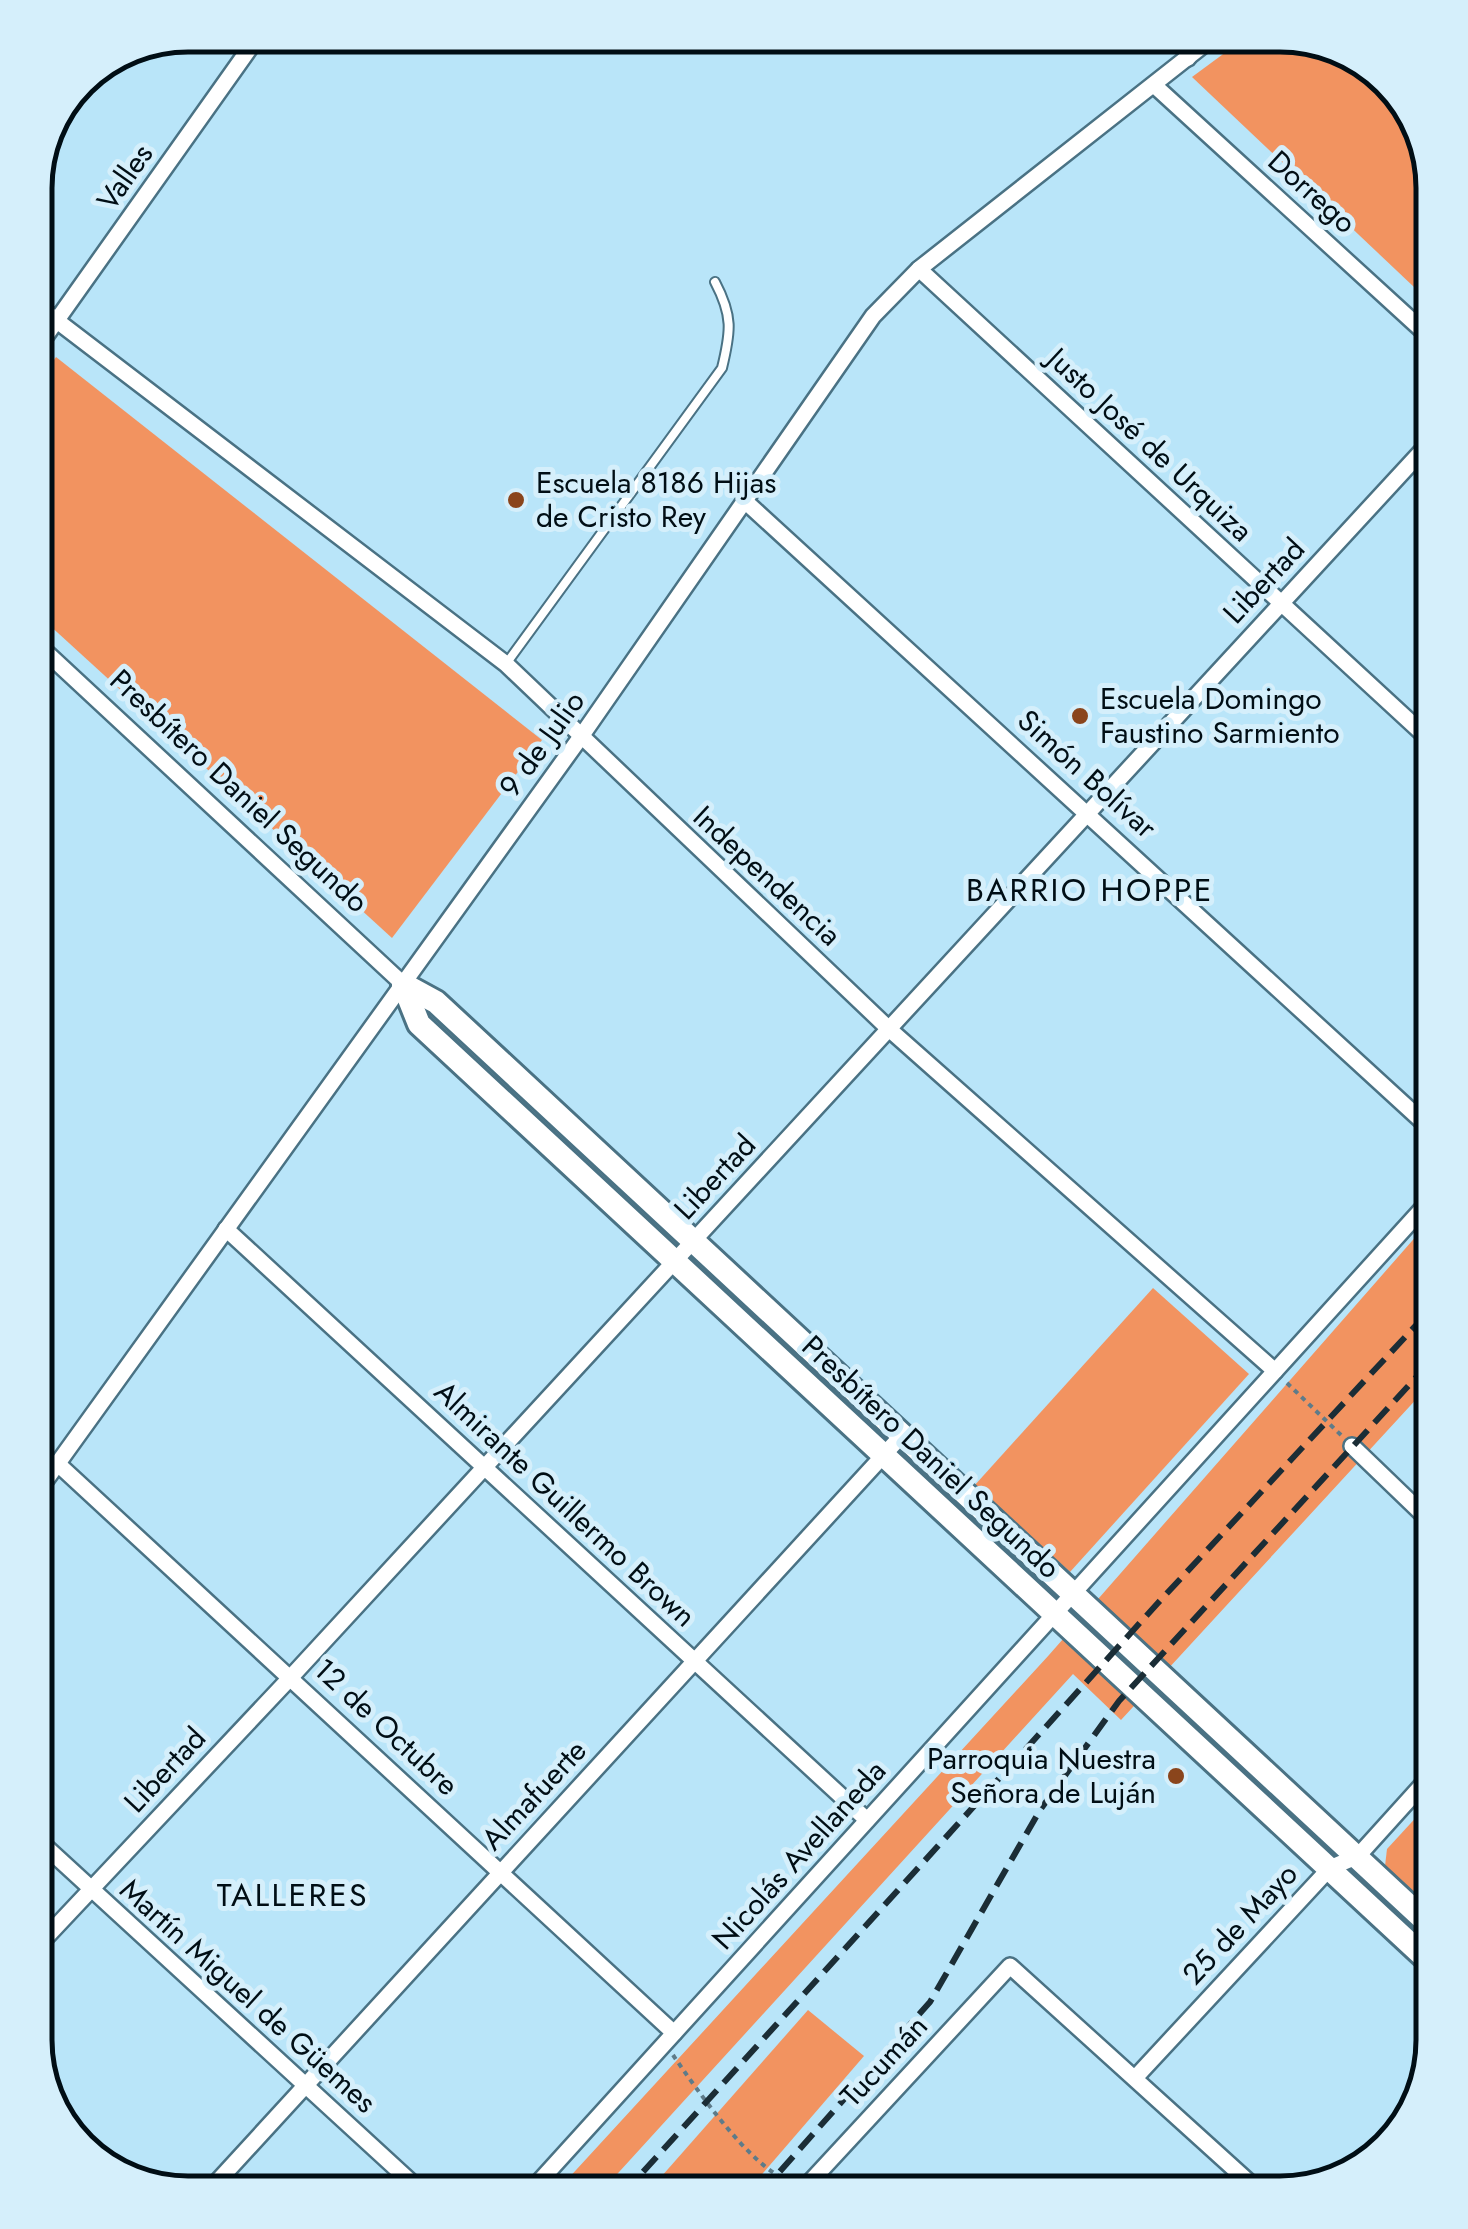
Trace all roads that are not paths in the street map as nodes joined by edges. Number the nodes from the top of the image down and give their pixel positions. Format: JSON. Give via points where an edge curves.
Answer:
{"nodes":[{"id":1,"x":244,"y":52,"type":"edge"},
{"id":2,"x":1186,"y":53,"type":"edge"},
{"id":3,"x":1194,"y":53,"type":"edge"},
{"id":4,"x":1188,"y":58,"type":"junction"},
{"id":5,"x":1154,"y":85,"type":"junction"},
{"id":6,"x":918,"y":270,"type":"junction"},
{"id":7,"x":715,"y":282,"type":"dead end"},
{"id":8,"x":53,"y":318,"type":"edge"},
{"id":9,"x":57,"y":321,"type":"junction"},
{"id":10,"x":1416,"y":324,"type":"edge"},
{"id":11,"x":53,"y":326,"type":"edge"},
{"id":12,"x":1416,"y":456,"type":"edge"},
{"id":13,"x":746,"y":502,"type":"junction"},
{"id":14,"x":1281,"y":602,"type":"junction"},
{"id":15,"x":53,"y":659,"type":"edge"},
{"id":16,"x":506,"y":664,"type":"junction"},
{"id":17,"x":1416,"y":726,"type":"edge"},
{"id":18,"x":580,"y":738,"type":"junction"},
{"id":19,"x":1090,"y":814,"type":"junction"},
{"id":20,"x":403,"y":984,"type":"junction"},
{"id":21,"x":889,"y":1028,"type":"junction"},
{"id":22,"x":1416,"y":1115,"type":"edge"},
{"id":23,"x":1416,"y":1217,"type":"edge"},
{"id":24,"x":226,"y":1230,"type":"junction"},
{"id":25,"x":694,"y":1241,"type":"junction"},
{"id":26,"x":675,"y":1261,"type":"junction"},
{"id":27,"x":1275,"y":1371,"type":"junction"},
{"id":28,"x":902,"y":1434,"type":"junction"},
{"id":29,"x":1352,"y":1446,"type":"road end"},
{"id":30,"x":884,"y":1455,"type":"junction"},
{"id":31,"x":58,"y":1464,"type":"junction"},
{"id":32,"x":484,"y":1466,"type":"junction"},
{"id":33,"x":53,"y":1471,"type":"edge"},
{"id":34,"x":1416,"y":1508,"type":"edge"},
{"id":35,"x":1074,"y":1593,"type":"junction"},
{"id":36,"x":1055,"y":1614,"type":"junction"},
{"id":37,"x":696,"y":1662,"type":"junction"},
{"id":38,"x":291,"y":1677,"type":"junction"},
{"id":39,"x":1416,"y":1791,"type":"edge"},
{"id":40,"x":867,"y":1820,"type":"junction"},
{"id":41,"x":53,"y":1854,"type":"edge"},
{"id":42,"x":1358,"y":1856,"type":"junction"},
{"id":43,"x":1330,"y":1868,"type":"junction"},
{"id":44,"x":501,"y":1870,"type":"junction"},
{"id":45,"x":91,"y":1889,"type":"junction"},
{"id":46,"x":1416,"y":1912,"type":"edge"},
{"id":47,"x":53,"y":1930,"type":"edge"},
{"id":48,"x":1416,"y":1948,"type":"edge"},
{"id":49,"x":669,"y":2038,"type":"junction"},
{"id":50,"x":1135,"y":2078,"type":"junction"},
{"id":51,"x":306,"y":2086,"type":"junction"},
{"id":52,"x":223,"y":2176,"type":"edge"},
{"id":53,"x":404,"y":2176,"type":"edge"},
{"id":54,"x":544,"y":2176,"type":"edge"},
{"id":55,"x":820,"y":2176,"type":"edge"},
{"id":56,"x":1242,"y":2176,"type":"edge"}],
"edges":[{"from":1,"to":9,"type":"street","name":"Valles"},
{"from":2,"to":4,"type":"street"},
{"from":3,"to":4,"type":"street","name":"9 de Julio"},
{"from":4,"to":5,"type":"street","name":"9 de Julio"},
{"from":5,"to":6,"type":"street","name":"9 de Julio"},
{"from":5,"to":10,"type":"street","name":"Dorrego"},
{"from":6,"to":13,"type":"street","name":"9 de Julio","via":[[873,316]]},
{"from":6,"to":14,"type":"street","name":"Justo José de Urquiza"},
{"from":7,"to":16,"type":"lane","via":[[730,309],[722,368]]},
{"from":8,"to":9,"type":"street","name":"Independencia"},
{"from":9,"to":11,"type":"street","name":"Valles"},
{"from":9,"to":16,"type":"street","name":"Independencia"},
{"from":12,"to":14,"type":"street","name":"Libertad"},
{"from":13,"to":18,"type":"street","name":"9 de Julio"},
{"from":13,"to":19,"type":"street","name":"Simón Bolívar"},
{"from":14,"to":17,"type":"street","name":"Justo José de Urquiza"},
{"from":14,"to":19,"type":"street","name":"Libertad"},
{"from":15,"to":20,"type":"street","name":"Presbítero Daniel Segundo"},
{"from":16,"to":18,"type":"street","name":"Independencia"},
{"from":18,"to":20,"type":"street","name":"9 de Julio"},
{"from":18,"to":21,"type":"street","name":"Independencia"},
{"from":19,"to":21,"type":"street","name":"Libertad"},
{"from":19,"to":22,"type":"street","name":"Simón Bolívar"},
{"from":20,"to":24,"type":"street","name":"9 de Julio"},
{"from":20,"to":25,"type":"main road","name":"Presbítero Daniel Segundo","via":[[436,1002]]},
{"from":20,"to":26,"type":"main road","name":"Presbítero Daniel Segundo","via":[[419,1024]]},
{"from":21,"to":25,"type":"street","name":"Libertad"},
{"from":21,"to":27,"type":"street","name":"Independencia"},
{"from":23,"to":27,"type":"street","name":"Nicolás Avellaneda"},
{"from":24,"to":31,"type":"street","name":"9 de Julio"},
{"from":24,"to":32,"type":"street","name":"Almirante Guillermo Brown"},
{"from":25,"to":26,"type":"street","name":"Libertad"},
{"from":25,"to":28,"type":"main road","name":"Presbítero Daniel Segundo"},
{"from":26,"to":30,"type":"main road","name":"Presbítero Daniel Segundo"},
{"from":26,"to":32,"type":"street","name":"Libertad"},
{"from":27,"to":35,"type":"street","name":"Nicolás Avellaneda"},
{"from":28,"to":30,"type":"street","name":"Almafuerte"},
{"from":28,"to":35,"type":"main road","name":"Presbítero Daniel Segundo"},
{"from":29,"to":34,"type":"street"},
{"from":30,"to":36,"type":"main road","name":"Presbítero Daniel Segundo"},
{"from":30,"to":37,"type":"street","name":"Almafuerte"},
{"from":31,"to":33,"type":"street","name":"9 de Julio"},
{"from":31,"to":38,"type":"street","name":"12 de Octubre"},
{"from":32,"to":37,"type":"street","name":"Almirante Guillermo Brown"},
{"from":32,"to":38,"type":"street","name":"Libertad"},
{"from":35,"to":36,"type":"street","name":"Nicolás Avellaneda"},
{"from":35,"to":42,"type":"main road","name":"Presbítero Daniel Segundo"},
{"from":36,"to":40,"type":"street","name":"Nicolás Avellaneda"},
{"from":36,"to":43,"type":"main road","name":"Presbítero Daniel Segundo"},
{"from":37,"to":40,"type":"street","name":"Almirante Guillermo Brown"},
{"from":37,"to":44,"type":"street","name":"Almafuerte"},
{"from":38,"to":44,"type":"street","name":"12 de Octubre"},
{"from":38,"to":45,"type":"street","name":"Libertad"},
{"from":39,"to":42,"type":"street","name":"25 de Mayo"},
{"from":40,"to":49,"type":"street","name":"Nicolás Avellaneda"},
{"from":41,"to":45,"type":"street","name":"Martín Miguel de Güemes"},
{"from":42,"to":43,"type":"street","name":"25 de Mayo"},
{"from":42,"to":46,"type":"main road","name":"Presbítero Daniel Segundo"},
{"from":43,"to":48,"type":"main road","name":"Presbítero Daniel Segundo"},
{"from":43,"to":50,"type":"street","name":"25 de Mayo"},
{"from":44,"to":49,"type":"street","name":"12 de Octubre"},
{"from":44,"to":51,"type":"street","name":"Almafuerte"},
{"from":45,"to":47,"type":"street","name":"Libertad"},
{"from":45,"to":51,"type":"street","name":"Martín Miguel de Güemes"},
{"from":49,"to":54,"type":"street","name":"Nicolás Avellaneda"},
{"from":50,"to":55,"type":"street","name":"Tucumán","via":[[1010,1966]]},
{"from":50,"to":56,"type":"street"},
{"from":51,"to":52,"type":"street","name":"Almafuerte"},
{"from":51,"to":53,"type":"street","name":"Martín Miguel de Güemes"}]}
